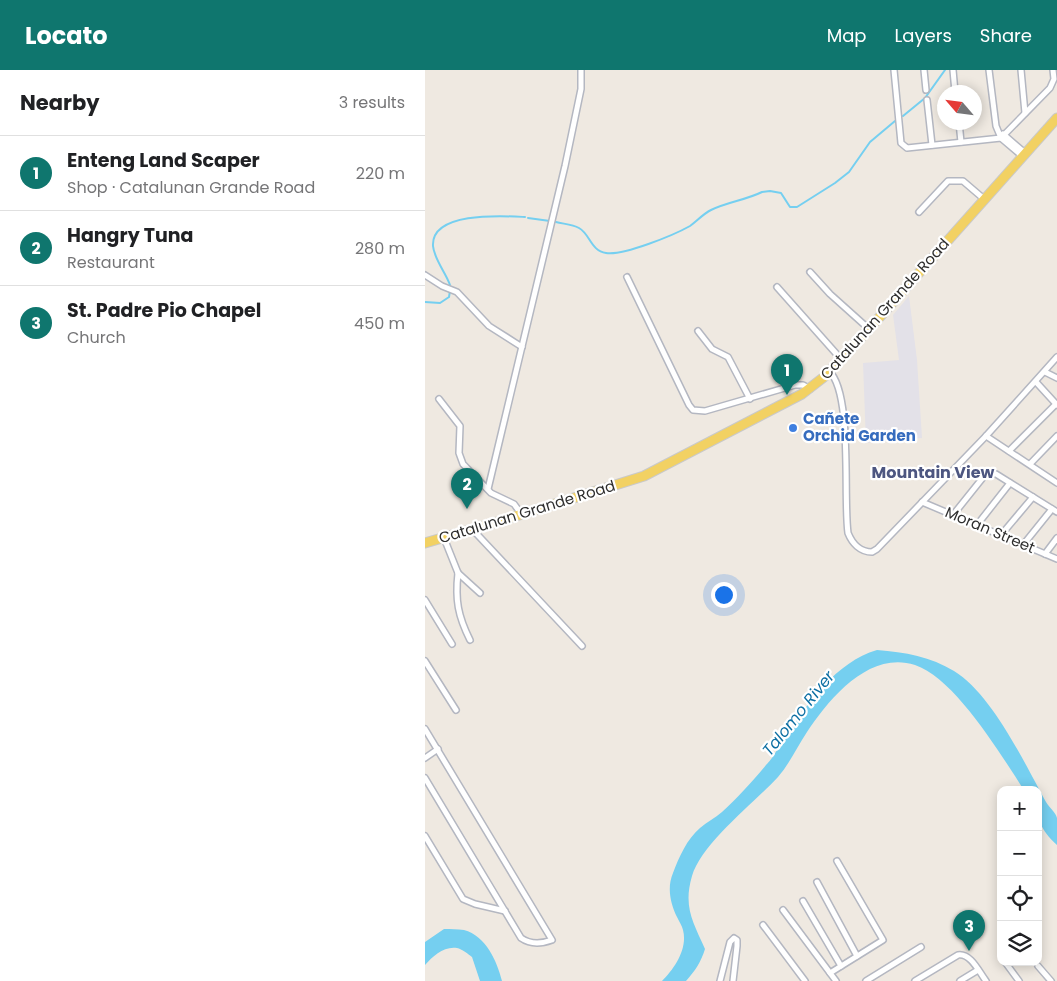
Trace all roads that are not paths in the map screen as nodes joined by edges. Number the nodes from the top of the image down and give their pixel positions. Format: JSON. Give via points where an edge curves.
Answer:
{"nodes":[{"id":1,"x":581,"y":70,"type":"edge"},
{"id":2,"x":894,"y":70,"type":"edge"},
{"id":3,"x":924,"y":70,"type":"edge"},
{"id":4,"x":953,"y":70,"type":"edge"},
{"id":5,"x":989,"y":70,"type":"edge"},
{"id":6,"x":1021,"y":70,"type":"edge"},
{"id":7,"x":1053,"y":70,"type":"edge"},
{"id":8,"x":954,"y":85,"type":"edge"},
{"id":9,"x":926,"y":90,"type":"dead end"},
{"id":10,"x":927,"y":100,"type":"dead end"},
{"id":11,"x":1025,"y":113,"type":"junction"},
{"id":12,"x":1057,"y":118,"type":"edge"},
{"id":13,"x":960,"y":130,"type":"edge"},
{"id":14,"x":1002,"y":135,"type":"junction"},
{"id":15,"x":961,"y":142,"type":"junction"},
{"id":16,"x":932,"y":145,"type":"junction"},
{"id":17,"x":1023,"y":155,"type":"junction"},
{"id":18,"x":984,"y":199,"type":"junction"},
{"id":19,"x":919,"y":212,"type":"dead end"},
{"id":20,"x":810,"y":272,"type":"dead end"},
{"id":21,"x":425,"y":275,"type":"edge"},
{"id":22,"x":627,"y":277,"type":"dead end"},
{"id":23,"x":777,"y":287,"type":"dead end"},
{"id":24,"x":869,"y":328,"type":"junction"},
{"id":25,"x":698,"y":331,"type":"dead end"},
{"id":26,"x":522,"y":347,"type":"junction"},
{"id":27,"x":1057,"y":357,"type":"edge"},
{"id":28,"x":841,"y":358,"type":"junction"},
{"id":29,"x":829,"y":371,"type":"junction"},
{"id":30,"x":1045,"y":372,"type":"junction"},
{"id":31,"x":1057,"y":378,"type":"edge"},
{"id":32,"x":1036,"y":382,"type":"junction"},
{"id":33,"x":810,"y":389,"type":"junction"},
{"id":34,"x":439,"y":399,"type":"dead end"},
{"id":35,"x":750,"y":399,"type":"junction"},
{"id":36,"x":1057,"y":404,"type":"edge"},
{"id":37,"x":986,"y":436,"type":"junction"},
{"id":38,"x":1056,"y":439,"type":"edge"},
{"id":39,"x":1009,"y":451,"type":"junction"},
{"id":40,"x":1029,"y":464,"type":"junction"},
{"id":41,"x":1011,"y":483,"type":"junction"},
{"id":42,"x":1057,"y":483,"type":"edge"},
{"id":43,"x":488,"y":489,"type":"junction"},
{"id":44,"x":1033,"y":497,"type":"junction"},
{"id":45,"x":922,"y":502,"type":"junction"},
{"id":46,"x":1055,"y":510,"type":"edge"},
{"id":47,"x":521,"y":515,"type":"junction"},
{"id":48,"x":953,"y":515,"type":"junction"},
{"id":49,"x":977,"y":525,"type":"junction"},
{"id":50,"x":473,"y":530,"type":"junction"},
{"id":51,"x":1001,"y":536,"type":"junction"},
{"id":52,"x":444,"y":538,"type":"junction"},
{"id":53,"x":1057,"y":538,"type":"edge"},
{"id":54,"x":425,"y":543,"type":"edge"},
{"id":55,"x":1023,"y":545,"type":"junction"},
{"id":56,"x":1045,"y":554,"type":"junction"},
{"id":57,"x":1057,"y":559,"type":"edge"},
{"id":58,"x":458,"y":573,"type":"junction"},
{"id":59,"x":480,"y":593,"type":"dead end"},
{"id":60,"x":425,"y":600,"type":"edge"},
{"id":61,"x":470,"y":640,"type":"dead end"},
{"id":62,"x":452,"y":644,"type":"dead end"},
{"id":63,"x":582,"y":646,"type":"dead end"},
{"id":64,"x":425,"y":661,"type":"edge"},
{"id":65,"x":456,"y":710,"type":"dead end"},
{"id":66,"x":425,"y":729,"type":"edge"},
{"id":67,"x":438,"y":749,"type":"junction"},
{"id":68,"x":425,"y":758,"type":"edge"},
{"id":69,"x":425,"y":778,"type":"edge"},
{"id":70,"x":425,"y":836,"type":"edge"},
{"id":71,"x":837,"y":861,"type":"dead end"},
{"id":72,"x":817,"y":882,"type":"dead end"},
{"id":73,"x":803,"y":902,"type":"dead end"},
{"id":74,"x":783,"y":910,"type":"dead end"},
{"id":75,"x":505,"y":911,"type":"junction"},
{"id":76,"x":763,"y":924,"type":"dead end"},
{"id":77,"x":921,"y":947,"type":"dead end"},
{"id":78,"x":857,"y":956,"type":"junction"},
{"id":79,"x":841,"y":966,"type":"junction"},
{"id":80,"x":1008,"y":966,"type":"edge"},
{"id":81,"x":1039,"y":966,"type":"dead end"},
{"id":82,"x":978,"y":970,"type":"junction"},
{"id":83,"x":830,"y":973,"type":"junction"},
{"id":84,"x":720,"y":981,"type":"edge"},
{"id":85,"x":733,"y":981,"type":"edge"},
{"id":86,"x":805,"y":981,"type":"edge"},
{"id":87,"x":836,"y":981,"type":"edge"},
{"id":88,"x":866,"y":981,"type":"edge"},
{"id":89,"x":915,"y":981,"type":"edge"},
{"id":90,"x":960,"y":981,"type":"edge"},
{"id":91,"x":986,"y":981,"type":"edge"},
{"id":92,"x":1019,"y":981,"type":"edge"},
{"id":93,"x":1051,"y":981,"type":"edge"}],
"edges":[{"from":1,"to":26,"type":"street","via":[[581,89],[565,166]]},
{"from":2,"to":16,"type":"street","via":[[901,143],[907,148]]},
{"from":3,"to":9,"type":"street"},
{"from":4,"to":8,"type":"street"},
{"from":5,"to":14,"type":"street","via":[[995,123]]},
{"from":6,"to":11,"type":"street"},
{"from":7,"to":11,"type":"street","via":[[1050,88]]},
{"from":10,"to":16,"type":"street"},
{"from":11,"to":14,"type":"street"},
{"from":12,"to":17,"type":"main road","name":"Catalunan Grande Road"},
{"from":13,"to":15,"type":"street"},
{"from":14,"to":15,"type":"street"},
{"from":14,"to":17,"type":"street"},
{"from":15,"to":16,"type":"street"},
{"from":17,"to":18,"type":"main road","name":"Catalunan Grande Road"},
{"from":18,"to":19,"type":"street","via":[[963,181],[948,181]]},
{"from":18,"to":24,"type":"main road","name":"Catalunan Grande Road"},
{"from":20,"to":24,"type":"street"},
{"from":21,"to":26,"type":"street","via":[[457,292],[489,326]]},
{"from":22,"to":35,"type":"street","via":[[691,408],[705,411]]},
{"from":23,"to":28,"type":"street"},
{"from":24,"to":28,"type":"main road","name":"Catalunan Grande Road"},
{"from":25,"to":35,"type":"street","via":[[712,349],[728,357]]},
{"from":26,"to":43,"type":"street"},
{"from":27,"to":30,"type":"street"},
{"from":28,"to":29,"type":"main road","name":"Catalunan Grande Road"},
{"from":29,"to":33,"type":"main road","name":"Catalunan Grande Road"},
{"from":29,"to":45,"type":"street","via":[[837,380],[842,402],[847,523],[853,542],[862,550],[872,552]]},
{"from":30,"to":31,"type":"street"},
{"from":30,"to":32,"type":"street"},
{"from":32,"to":36,"type":"street"},
{"from":32,"to":37,"type":"street"},
{"from":33,"to":35,"type":"street","via":[[795,385]]},
{"from":33,"to":47,"type":"main road","name":"Catalunan Grande Road","via":[[644,476]]},
{"from":34,"to":43,"type":"street","via":[[460,426],[460,459]]},
{"from":36,"to":39,"type":"street"},
{"from":37,"to":39,"type":"street"},
{"from":37,"to":45,"type":"street"},
{"from":38,"to":40,"type":"street"},
{"from":39,"to":40,"type":"street"},
{"from":40,"to":42,"type":"street"},
{"from":41,"to":44,"type":"street"},
{"from":41,"to":48,"type":"street","via":[[991,473],[985,475]]},
{"from":41,"to":49,"type":"street"},
{"from":43,"to":47,"type":"street","via":[[495,496],[514,504]]},
{"from":44,"to":46,"type":"street"},
{"from":44,"to":51,"type":"street"},
{"from":45,"to":48,"type":"street","name":"Moran Street"},
{"from":46,"to":55,"type":"street"},
{"from":47,"to":50,"type":"main road","name":"Catalunan Grande Road"},
{"from":48,"to":49,"type":"street","name":"Moran Street"},
{"from":49,"to":51,"type":"street","name":"Moran Street"},
{"from":50,"to":52,"type":"main road","name":"Catalunan Grande Road"},
{"from":50,"to":63,"type":"street"},
{"from":51,"to":55,"type":"street","name":"Moran Street"},
{"from":52,"to":54,"type":"main road","name":"Catalunan Grande Road"},
{"from":52,"to":58,"type":"street"},
{"from":53,"to":56,"type":"street"},
{"from":55,"to":56,"type":"street","name":"Moran Street"},
{"from":56,"to":57,"type":"street","name":"Moran Street"},
{"from":58,"to":59,"type":"street"},
{"from":58,"to":61,"type":"street","via":[[457,606]]},
{"from":60,"to":62,"type":"street"},
{"from":64,"to":65,"type":"street"},
{"from":66,"to":67,"type":"street"},
{"from":67,"to":68,"type":"street"},
{"from":67,"to":75,"type":"street","via":[[552,940],[539,944],[526,941],[517,933]]},
{"from":69,"to":75,"type":"street"},
{"from":70,"to":75,"type":"street","via":[[463,900]]},
{"from":71,"to":78,"type":"street","via":[[883,940]]},
{"from":72,"to":78,"type":"street"},
{"from":73,"to":79,"type":"street"},
{"from":74,"to":83,"type":"street"},
{"from":76,"to":86,"type":"street"},
{"from":77,"to":88,"type":"street"},
{"from":78,"to":79,"type":"street"},
{"from":79,"to":83,"type":"street"},
{"from":80,"to":92,"type":"street"},
{"from":81,"to":93,"type":"street"},
{"from":82,"to":89,"type":"street","via":[[963,954]]},
{"from":82,"to":90,"type":"street"},
{"from":82,"to":91,"type":"street"},
{"from":83,"to":87,"type":"street"},
{"from":84,"to":85,"type":"street","via":[[729,942],[734,938],[737,946]]}]}
